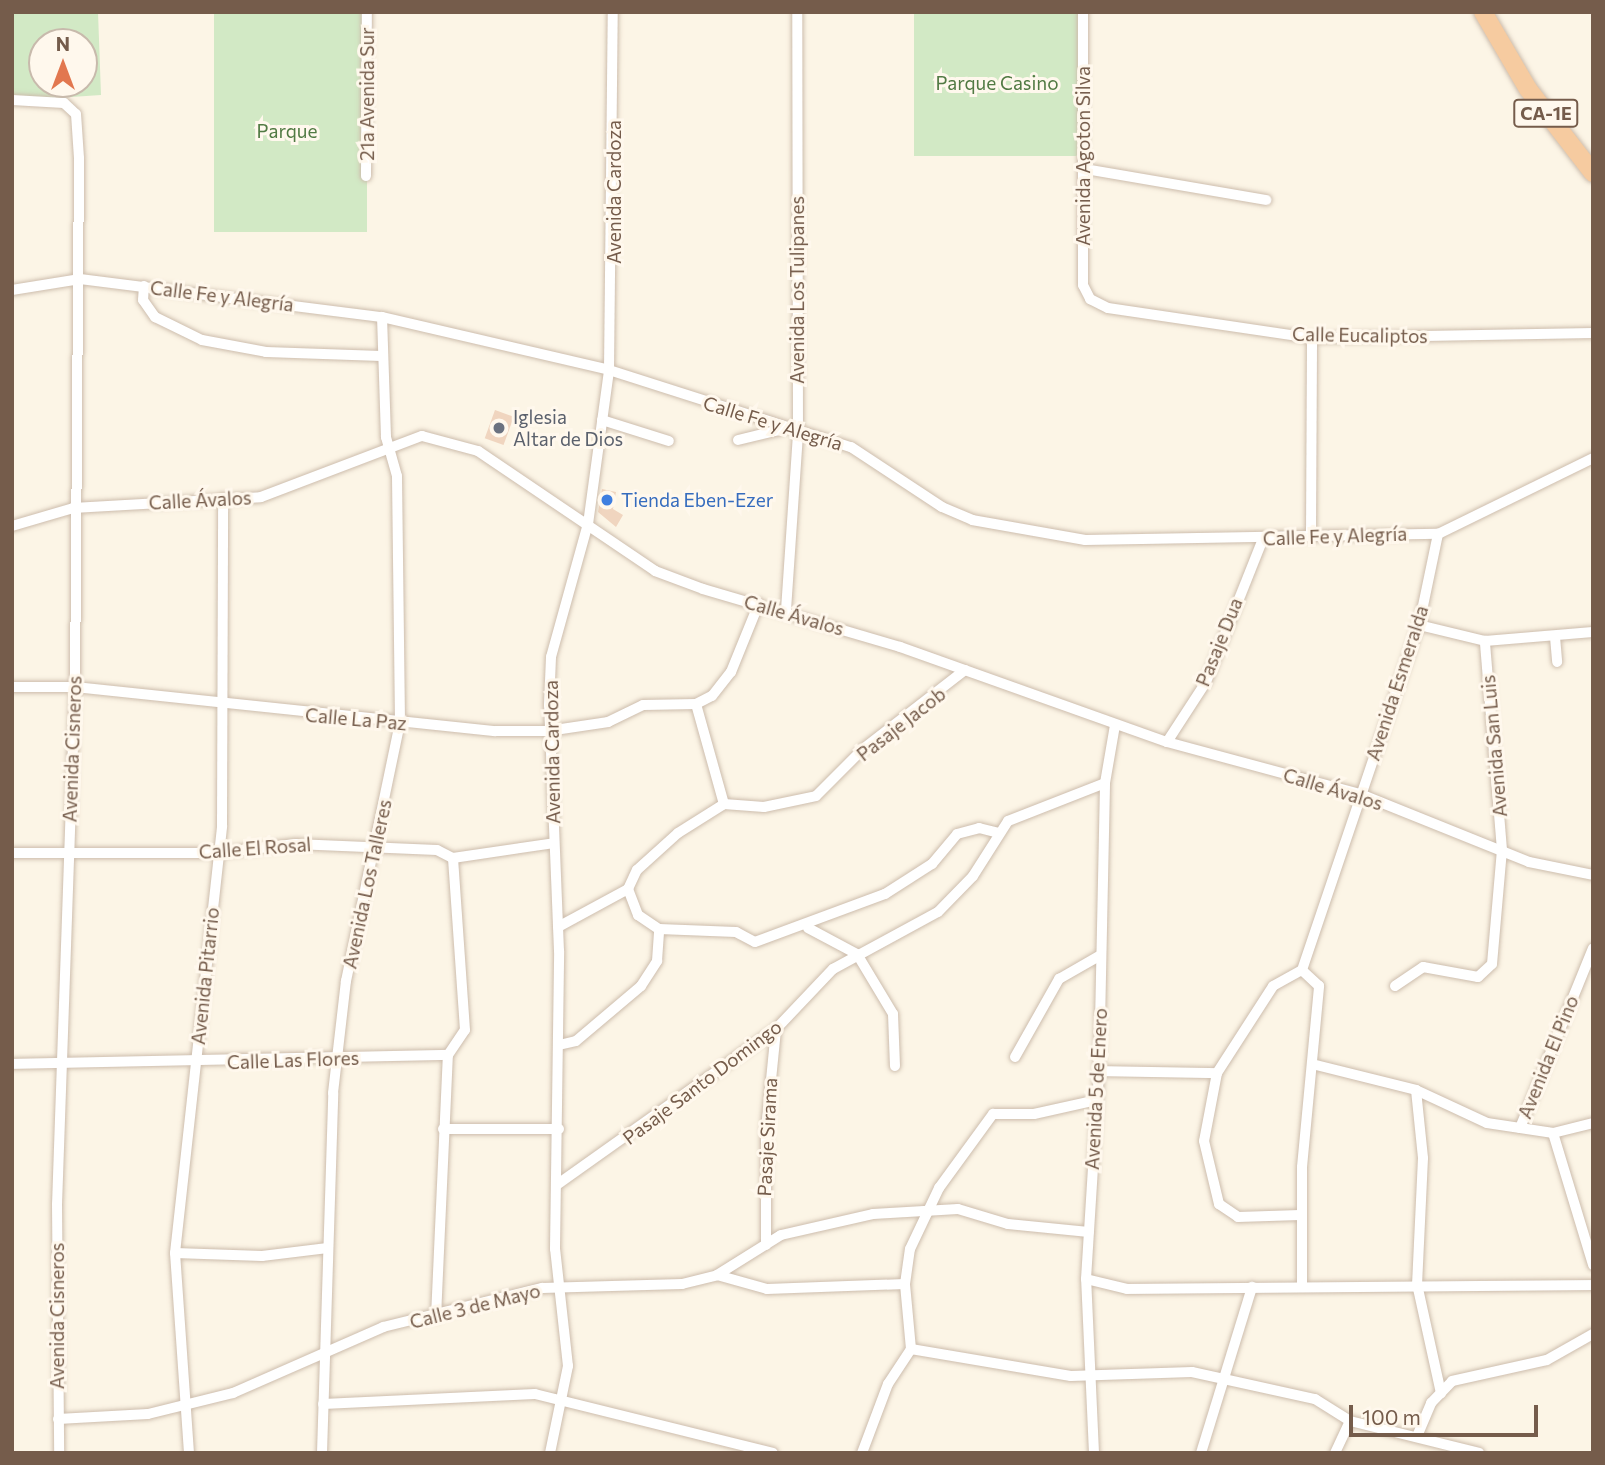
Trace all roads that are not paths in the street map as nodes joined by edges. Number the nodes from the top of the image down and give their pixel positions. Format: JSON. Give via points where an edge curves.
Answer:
{"nodes":[{"id":1,"x":367,"y":12,"type":"edge"},
{"id":2,"x":613,"y":12,"type":"edge"},
{"id":3,"x":797,"y":12,"type":"edge"},
{"id":4,"x":1083,"y":12,"type":"edge"},
{"id":5,"x":1483,"y":12,"type":"edge"},
{"id":6,"x":12,"y":100,"type":"edge"},
{"id":7,"x":1084,"y":169,"type":"junction"},
{"id":8,"x":1593,"y":173,"type":"edge"},
{"id":9,"x":366,"y":176,"type":"dead end"},
{"id":10,"x":1266,"y":200,"type":"dead end"},
{"id":11,"x":80,"y":279,"type":"junction"},
{"id":12,"x":145,"y":286,"type":"junction"},
{"id":13,"x":12,"y":290,"type":"edge"},
{"id":14,"x":1090,"y":299,"type":"joint"},
{"id":15,"x":382,"y":317,"type":"junction"},
{"id":16,"x":1593,"y":333,"type":"edge"},
{"id":17,"x":1311,"y":338,"type":"junction"},
{"id":18,"x":381,"y":356,"type":"junction"},
{"id":19,"x":609,"y":370,"type":"junction"},
{"id":20,"x":602,"y":420,"type":"junction"},
{"id":21,"x":785,"y":429,"type":"junction"},
{"id":22,"x":798,"y":432,"type":"junction"},
{"id":23,"x":738,"y":440,"type":"dead end"},
{"id":24,"x":669,"y":441,"type":"dead end"},
{"id":25,"x":390,"y":451,"type":"junction"},
{"id":26,"x":1593,"y":458,"type":"edge"},
{"id":27,"x":223,"y":498,"type":"junction"},
{"id":28,"x":74,"y":508,"type":"junction"},
{"id":29,"x":588,"y":524,"type":"junction"},
{"id":30,"x":12,"y":526,"type":"edge"},
{"id":31,"x":1437,"y":534,"type":"junction"},
{"id":32,"x":1311,"y":535,"type":"junction"},
{"id":33,"x":1263,"y":538,"type":"junction"},
{"id":34,"x":759,"y":603,"type":"junction"},
{"id":35,"x":786,"y":610,"type":"junction"},
{"id":36,"x":1419,"y":625,"type":"junction"},
{"id":37,"x":1593,"y":632,"type":"edge"},
{"id":38,"x":1555,"y":637,"type":"junction"},
{"id":39,"x":1485,"y":642,"type":"junction"},
{"id":40,"x":1557,"y":662,"type":"dead end"},
{"id":41,"x":965,"y":670,"type":"junction"},
{"id":42,"x":12,"y":687,"type":"edge"},
{"id":43,"x":75,"y":687,"type":"junction"},
{"id":44,"x":223,"y":705,"type":"junction"},
{"id":45,"x":697,"y":708,"type":"junction"},
{"id":46,"x":400,"y":722,"type":"junction"},
{"id":47,"x":1115,"y":725,"type":"junction"},
{"id":48,"x":548,"y":732,"type":"junction"},
{"id":49,"x":1167,"y":742,"type":"junction"},
{"id":50,"x":1105,"y":783,"type":"junction"},
{"id":51,"x":1360,"y":794,"type":"junction"},
{"id":52,"x":724,"y":804,"type":"junction"},
{"id":53,"x":999,"y":833,"type":"junction"},
{"id":54,"x":554,"y":843,"type":"junction"},
{"id":55,"x":376,"y":845,"type":"junction"},
{"id":56,"x":1502,"y":850,"type":"junction"},
{"id":57,"x":69,"y":852,"type":"junction"},
{"id":58,"x":12,"y":853,"type":"edge"},
{"id":59,"x":219,"y":853,"type":"junction"},
{"id":60,"x":453,"y":858,"type":"junction"},
{"id":61,"x":1593,"y":875,"type":"edge"},
{"id":62,"x":628,"y":889,"type":"junction"},
{"id":63,"x":558,"y":927,"type":"junction"},
{"id":64,"x":808,"y":928,"type":"junction"},
{"id":65,"x":659,"y":929,"type":"junction"},
{"id":66,"x":1593,"y":948,"type":"edge"},
{"id":67,"x":857,"y":954,"type":"junction"},
{"id":68,"x":1099,"y":956,"type":"junction"},
{"id":69,"x":1302,"y":970,"type":"junction"},
{"id":70,"x":1395,"y":986,"type":"dead end"},
{"id":71,"x":776,"y":1030,"type":"junction"},
{"id":72,"x":559,"y":1045,"type":"junction"},
{"id":73,"x":448,"y":1055,"type":"junction"},
{"id":74,"x":1015,"y":1057,"type":"dead end"},
{"id":75,"x":338,"y":1058,"type":"junction"},
{"id":76,"x":196,"y":1062,"type":"junction"},
{"id":77,"x":12,"y":1064,"type":"edge"},
{"id":78,"x":63,"y":1065,"type":"junction"},
{"id":79,"x":1316,"y":1065,"type":"junction"},
{"id":80,"x":895,"y":1066,"type":"dead end"},
{"id":81,"x":1099,"y":1070,"type":"junction"},
{"id":82,"x":1217,"y":1073,"type":"junction"},
{"id":83,"x":1416,"y":1090,"type":"junction"},
{"id":84,"x":1097,"y":1100,"type":"junction"},
{"id":85,"x":1593,"y":1122,"type":"edge"},
{"id":86,"x":1520,"y":1128,"type":"junction"},
{"id":87,"x":443,"y":1129,"type":"junction"},
{"id":88,"x":559,"y":1129,"type":"junction"},
{"id":89,"x":1553,"y":1133,"type":"junction"},
{"id":90,"x":558,"y":1184,"type":"junction"},
{"id":91,"x":924,"y":1211,"type":"junction"},
{"id":92,"x":1300,"y":1215,"type":"junction"},
{"id":93,"x":1089,"y":1232,"type":"junction"},
{"id":94,"x":766,"y":1245,"type":"junction"},
{"id":95,"x":328,"y":1248,"type":"junction"},
{"id":96,"x":175,"y":1253,"type":"junction"},
{"id":97,"x":1593,"y":1265,"type":"edge"},
{"id":98,"x":717,"y":1275,"type":"junction"},
{"id":99,"x":1086,"y":1279,"type":"junction"},
{"id":100,"x":905,"y":1284,"type":"junction"},
{"id":101,"x":1417,"y":1284,"type":"junction"},
{"id":102,"x":1593,"y":1285,"type":"edge"},
{"id":103,"x":1252,"y":1287,"type":"junction"},
{"id":104,"x":1302,"y":1287,"type":"junction"},
{"id":105,"x":563,"y":1288,"type":"junction"},
{"id":106,"x":436,"y":1317,"type":"junction"},
{"id":107,"x":1593,"y":1334,"type":"edge"},
{"id":108,"x":912,"y":1349,"type":"junction"},
{"id":109,"x":324,"y":1356,"type":"junction"},
{"id":110,"x":1090,"y":1376,"type":"junction"},
{"id":111,"x":1223,"y":1379,"type":"junction"},
{"id":112,"x":1441,"y":1393,"type":"junction"},
{"id":113,"x":560,"y":1399,"type":"junction"},
{"id":114,"x":323,"y":1404,"type":"junction"},
{"id":115,"x":184,"y":1405,"type":"junction"},
{"id":116,"x":58,"y":1419,"type":"junction"},
{"id":117,"x":1350,"y":1421,"type":"junction"},
{"id":118,"x":1418,"y":1434,"type":"junction"},
{"id":119,"x":717,"y":1439,"type":"junction"},
{"id":120,"x":59,"y":1453,"type":"edge"},
{"id":121,"x":189,"y":1453,"type":"edge"},
{"id":122,"x":322,"y":1453,"type":"edge"},
{"id":123,"x":550,"y":1453,"type":"edge"},
{"id":124,"x":714,"y":1453,"type":"edge"},
{"id":125,"x":774,"y":1453,"type":"edge"},
{"id":126,"x":862,"y":1453,"type":"edge"},
{"id":127,"x":1094,"y":1453,"type":"edge"},
{"id":128,"x":1201,"y":1453,"type":"edge"},
{"id":129,"x":1335,"y":1453,"type":"edge"},
{"id":130,"x":1479,"y":1453,"type":"edge"}],
"edges":[{"from":1,"to":9,"type":"street","name":"21a Avenida Sur"},
{"from":2,"to":19,"type":"street","name":"Avenida Cardoza"},
{"from":3,"to":22,"type":"street","name":"Avenida Los Tulipanes"},
{"from":4,"to":7,"type":"street","name":"Avenida Agoton Silva"},
{"from":5,"to":8,"type":"highway","number":"CA-1E","via":[[1528,89]]},
{"from":6,"to":11,"type":"street","name":"Avenida Cisneros","via":[[48,98],[76,114]]},
{"from":7,"to":10,"type":"street"},
{"from":7,"to":14,"type":"street","name":"Avenida Agoton Silva","via":[[1083,285]]},
{"from":11,"to":12,"type":"street","name":"Calle Fe y Alegría"},
{"from":11,"to":13,"type":"street","name":"Calle Fe y Alegría"},
{"from":11,"to":28,"type":"street","name":"Avenida Cisneros"},
{"from":12,"to":15,"type":"street","name":"Calle Fe y Alegría"},
{"from":12,"to":18,"type":"street","via":[[143,300],[155,317],[202,340],[266,352]]},
{"from":14,"to":17,"type":"street","name":"Calle Eucaliptos","via":[[1108,308]]},
{"from":15,"to":18,"type":"street","name":"Avenida Los Talleres"},
{"from":15,"to":19,"type":"street","name":"Calle Fe y Alegría"},
{"from":16,"to":17,"type":"street","name":"Calle Eucaliptos"},
{"from":17,"to":32,"type":"street"},
{"from":18,"to":25,"type":"street","name":"Avenida Los Talleres"},
{"from":19,"to":20,"type":"street","name":"Avenida Cardoza"},
{"from":19,"to":21,"type":"street","name":"Calle Fe y Alegría"},
{"from":20,"to":24,"type":"street"},
{"from":20,"to":29,"type":"street","name":"Avenida Cardoza"},
{"from":21,"to":22,"type":"street","name":"Calle Fe y Alegría"},
{"from":21,"to":23,"type":"street"},
{"from":22,"to":33,"type":"street","name":"Calle Fe y Alegría","via":[[851,447],[942,508],[972,520],[1084,540]]},
{"from":22,"to":35,"type":"street","name":"Avenida Los Tulipanes"},
{"from":25,"to":27,"type":"street","name":"Calle Ávalos","via":[[261,497]]},
{"from":25,"to":29,"type":"street","name":"Calle Ávalos","via":[[422,436],[478,451]]},
{"from":25,"to":46,"type":"street","name":"Avenida Los Talleres","via":[[397,476]]},
{"from":26,"to":31,"type":"street","name":"Calle Fe y Alegría"},
{"from":27,"to":28,"type":"street","name":"Calle Ávalos"},
{"from":27,"to":44,"type":"street","name":"Avenida Pitarrio"},
{"from":28,"to":30,"type":"street","name":"Calle Ávalos"},
{"from":28,"to":43,"type":"street","name":"Avenida Cisneros"},
{"from":29,"to":34,"type":"street","name":"Calle Ávalos","via":[[655,571]]},
{"from":29,"to":48,"type":"street","name":"Avenida Cardoza","via":[[551,657]]},
{"from":31,"to":32,"type":"street","name":"Calle Fe y Alegría"},
{"from":31,"to":36,"type":"street","name":"Avenida Esmeralda"},
{"from":32,"to":33,"type":"street","name":"Calle Fe y Alegría"},
{"from":33,"to":49,"type":"street","name":"Pasaje Dua","via":[[1210,673]]},
{"from":34,"to":35,"type":"street","name":"Calle Ávalos"},
{"from":34,"to":45,"type":"street","via":[[731,672]]},
{"from":35,"to":41,"type":"street","name":"Calle Ávalos"},
{"from":36,"to":39,"type":"street"},
{"from":36,"to":51,"type":"street","name":"Avenida Esmeralda"},
{"from":37,"to":38,"type":"street"},
{"from":38,"to":39,"type":"street"},
{"from":38,"to":40,"type":"street"},
{"from":39,"to":56,"type":"street","name":"Avenida San Luis"},
{"from":41,"to":47,"type":"street","name":"Calle Ávalos"},
{"from":41,"to":52,"type":"street","name":"Pasaje Jacob","via":[[863,749],[816,796],[764,807]]},
{"from":42,"to":43,"type":"street","name":"Calle La Paz"},
{"from":43,"to":44,"type":"street","name":"Calle La Paz"},
{"from":43,"to":57,"type":"street","name":"Avenida Cisneros"},
{"from":44,"to":46,"type":"street","name":"Calle La Paz"},
{"from":44,"to":59,"type":"street","name":"Avenida Pitarrio"},
{"from":45,"to":48,"type":"street","name":"Calle La Paz","via":[[643,705],[608,722]]},
{"from":45,"to":52,"type":"street"},
{"from":46,"to":48,"type":"street","name":"Calle La Paz"},
{"from":46,"to":55,"type":"street","name":"Avenida Los Talleres"},
{"from":47,"to":49,"type":"street","name":"Calle Ávalos"},
{"from":47,"to":50,"type":"street","name":"Avenida 5 de Enero"},
{"from":48,"to":54,"type":"street","name":"Avenida Cardoza"},
{"from":49,"to":51,"type":"street","name":"Calle Ávalos"},
{"from":50,"to":53,"type":"street","name":"Pasaje Santo Domingo","via":[[1008,821]]},
{"from":50,"to":68,"type":"street","name":"Avenida 5 de Enero"},
{"from":51,"to":56,"type":"street","name":"Calle Ávalos"},
{"from":51,"to":69,"type":"street","name":"Avenida Esmeralda"},
{"from":52,"to":62,"type":"street","via":[[678,833],[637,870]]},
{"from":53,"to":64,"type":"street","via":[[979,828],[957,834],[912,879]]},
{"from":53,"to":67,"type":"street","name":"Pasaje Santo Domingo","via":[[974,876],[938,912]]},
{"from":54,"to":60,"type":"street"},
{"from":54,"to":63,"type":"street","name":"Avenida Cardoza"},
{"from":55,"to":59,"type":"street","name":"Calle El Rosal","via":[[295,844]]},
{"from":55,"to":60,"type":"street","name":"Calle El Rosal","via":[[437,850]]},
{"from":55,"to":75,"type":"street","name":"Avenida Los Talleres","via":[[346,981]]},
{"from":56,"to":61,"type":"street","name":"Calle Ávalos"},
{"from":56,"to":70,"type":"street","name":"Avenida San Luis","via":[[1492,964],[1484,976],[1423,967]]},
{"from":57,"to":58,"type":"street","name":"Calle El Rosal"},
{"from":57,"to":59,"type":"street","name":"Calle El Rosal"},
{"from":57,"to":78,"type":"street","name":"Avenida Cisneros"},
{"from":59,"to":76,"type":"street","name":"Avenida Pitarrio"},
{"from":60,"to":73,"type":"street","via":[[465,1030]]},
{"from":62,"to":63,"type":"street"},
{"from":62,"to":65,"type":"street","via":[[638,915]]},
{"from":63,"to":72,"type":"street","name":"Avenida Cardoza"},
{"from":64,"to":65,"type":"street","via":[[755,942],[736,932]]},
{"from":64,"to":67,"type":"street"},
{"from":65,"to":72,"type":"street","via":[[657,961],[641,986],[576,1041]]},
{"from":66,"to":86,"type":"street","name":"Avenida El Pino"},
{"from":67,"to":71,"type":"street","name":"Pasaje Santo Domingo","via":[[833,970]]},
{"from":67,"to":80,"type":"street","via":[[893,1014]]},
{"from":68,"to":74,"type":"street","via":[[1059,979]]},
{"from":68,"to":81,"type":"street","name":"Avenida 5 de Enero"},
{"from":69,"to":79,"type":"street","via":[[1319,986]]},
{"from":69,"to":82,"type":"street","via":[[1273,986]]},
{"from":71,"to":90,"type":"street","name":"Pasaje Santo Domingo"},
{"from":71,"to":94,"type":"street","name":"Pasaje Sirama","via":[[766,1130]]},
{"from":72,"to":88,"type":"street","name":"Avenida Cardoza"},
{"from":73,"to":75,"type":"street","name":"Calle Las Flores"},
{"from":73,"to":87,"type":"street"},
{"from":75,"to":76,"type":"street","name":"Calle Las Flores"},
{"from":75,"to":95,"type":"street","name":"Avenida Los Talleres"},
{"from":76,"to":78,"type":"street","name":"Calle Las Flores"},
{"from":76,"to":96,"type":"street","name":"Avenida Pitarrio"},
{"from":77,"to":78,"type":"street","name":"Calle Las Flores"},
{"from":78,"to":116,"type":"street","name":"Avenida Cisneros"},
{"from":79,"to":83,"type":"street"},
{"from":79,"to":92,"type":"street"},
{"from":81,"to":82,"type":"street"},
{"from":81,"to":84,"type":"street","name":"Avenida 5 de Enero"},
{"from":82,"to":92,"type":"street","via":[[1204,1141],[1219,1204],[1238,1217]]},
{"from":83,"to":86,"type":"street","via":[[1453,1112]]},
{"from":83,"to":101,"type":"street","via":[[1423,1158]]},
{"from":84,"to":91,"type":"street","via":[[1034,1114],[993,1114]]},
{"from":84,"to":93,"type":"street","name":"Avenida 5 de Enero"},
{"from":85,"to":89,"type":"street"},
{"from":86,"to":89,"type":"street"},
{"from":87,"to":88,"type":"street"},
{"from":87,"to":106,"type":"street"},
{"from":88,"to":90,"type":"street","name":"Avenida Cardoza"},
{"from":89,"to":97,"type":"street"},
{"from":90,"to":105,"type":"street","name":"Avenida Cardoza","via":[[555,1249]]},
{"from":91,"to":93,"type":"street","via":[[958,1209],[1008,1224]]},
{"from":91,"to":94,"type":"street","via":[[828,1221]]},
{"from":91,"to":100,"type":"street"},
{"from":92,"to":104,"type":"street"},
{"from":93,"to":99,"type":"street","name":"Avenida 5 de Enero"},
{"from":94,"to":98,"type":"street"},
{"from":95,"to":96,"type":"street","via":[[262,1256]]},
{"from":95,"to":109,"type":"street","name":"Avenida Los Talleres"},
{"from":96,"to":115,"type":"street","name":"Avenida Pitarrio"},
{"from":98,"to":100,"type":"street","via":[[767,1289]]},
{"from":98,"to":105,"type":"street","name":"Calle 3 de Mayo","via":[[682,1284]]},
{"from":99,"to":103,"type":"street","via":[[1127,1289]]},
{"from":99,"to":110,"type":"street","name":"Avenida 5 de Enero"},
{"from":100,"to":108,"type":"street"},
{"from":101,"to":102,"type":"street"},
{"from":101,"to":104,"type":"street"},
{"from":101,"to":112,"type":"street"},
{"from":103,"to":104,"type":"street"},
{"from":103,"to":111,"type":"street"},
{"from":105,"to":106,"type":"street","name":"Calle 3 de Mayo"},
{"from":105,"to":113,"type":"street","name":"Avenida Cardoza","via":[[568,1366]]},
{"from":106,"to":109,"type":"street","name":"Calle 3 de Mayo","via":[[383,1327]]},
{"from":107,"to":112,"type":"street","via":[[1546,1360],[1472,1374]]},
{"from":108,"to":110,"type":"street"},
{"from":108,"to":126,"type":"street","via":[[888,1384]]},
{"from":109,"to":114,"type":"street","name":"Avenida Los Talleres"},
{"from":109,"to":115,"type":"street","name":"Calle 3 de Mayo"},
{"from":110,"to":111,"type":"street","via":[[1192,1372]]},
{"from":110,"to":127,"type":"street","name":"Avenida 5 de Enero"},
{"from":111,"to":117,"type":"street","via":[[1315,1399]]},
{"from":111,"to":128,"type":"street"},
{"from":112,"to":118,"type":"street"},
{"from":113,"to":114,"type":"street","via":[[535,1394]]},
{"from":113,"to":119,"type":"street"},
{"from":113,"to":123,"type":"street","name":"Avenida Cardoza"},
{"from":114,"to":122,"type":"street","name":"Avenida Los Talleres"},
{"from":115,"to":116,"type":"street","name":"Calle 3 de Mayo","via":[[148,1414]]},
{"from":115,"to":121,"type":"street","name":"Avenida Pitarrio"},
{"from":116,"to":120,"type":"street","name":"Avenida Cisneros"},
{"from":117,"to":118,"type":"street"},
{"from":117,"to":129,"type":"street"},
{"from":118,"to":130,"type":"street"},
{"from":119,"to":124,"type":"street"},
{"from":119,"to":125,"type":"street"}]}
